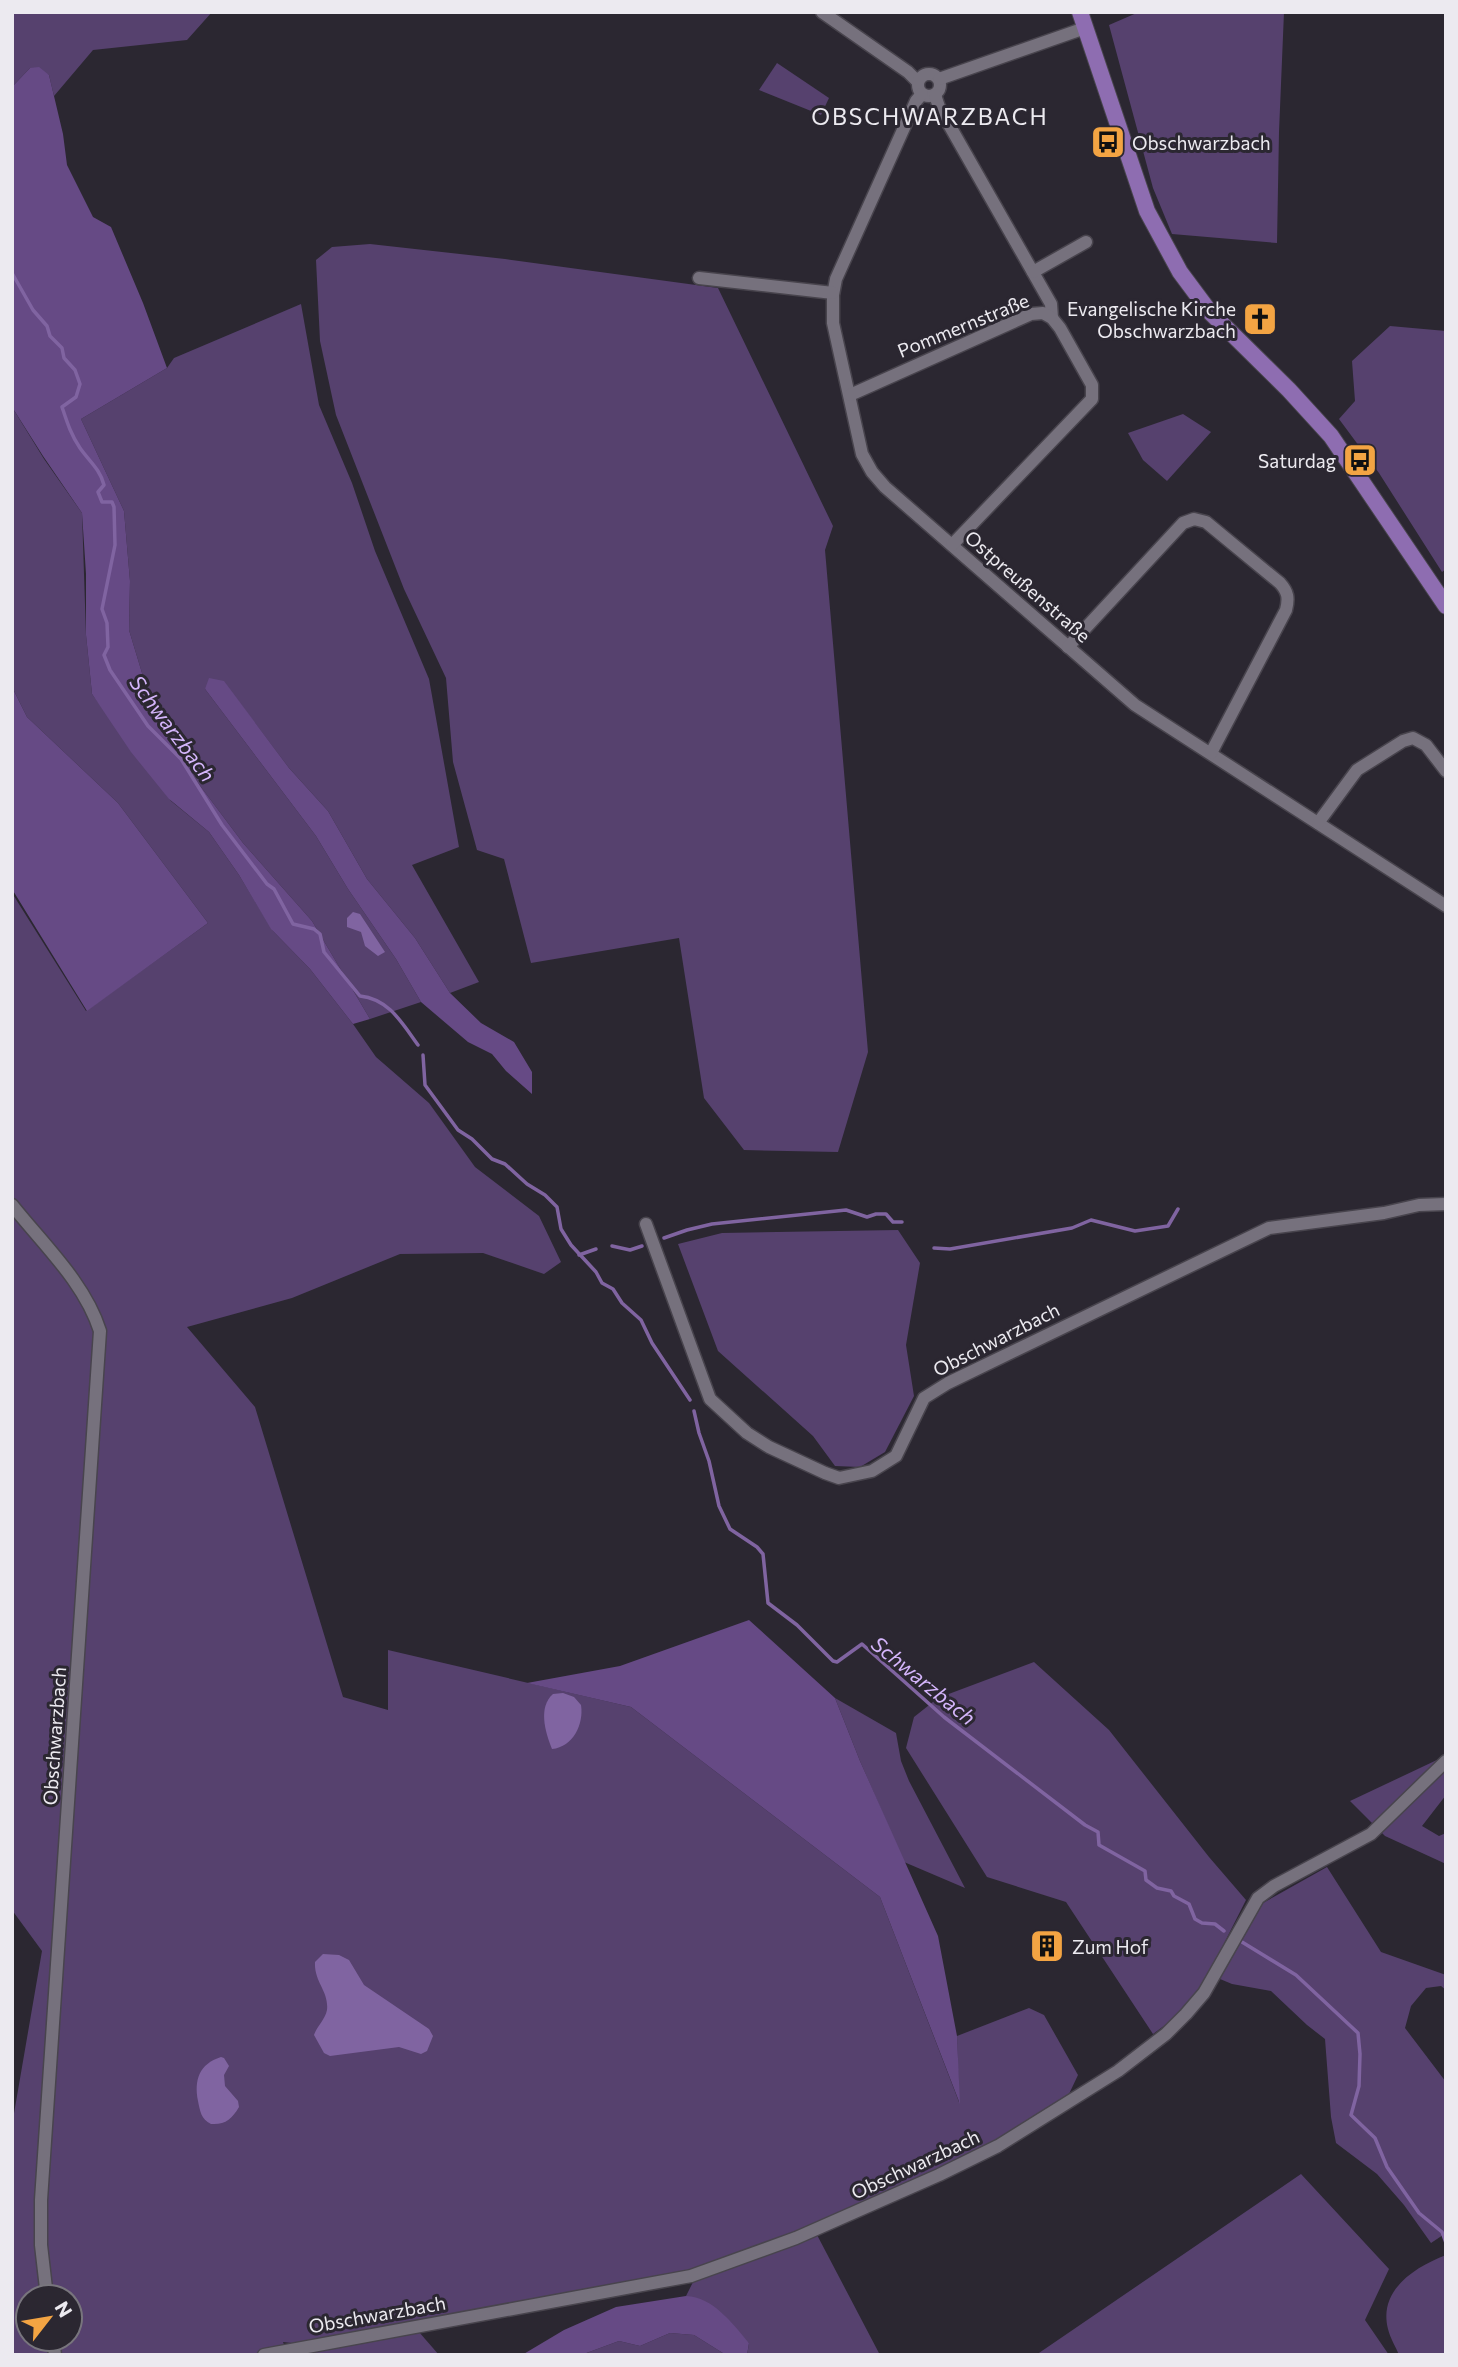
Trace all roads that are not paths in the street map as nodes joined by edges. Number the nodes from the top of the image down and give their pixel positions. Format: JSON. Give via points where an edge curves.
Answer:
{"nodes":[{"id":1,"x":822,"y":12,"type":"edge"},
{"id":2,"x":1082,"y":20,"type":"edge"},
{"id":3,"x":939,"y":79,"type":"junction"},
{"id":4,"x":925,"y":90,"type":"junction"},
{"id":5,"x":1086,"y":242,"type":"dead end"},
{"id":6,"x":1033,"y":272,"type":"junction"},
{"id":7,"x":699,"y":278,"type":"dead end"},
{"id":8,"x":833,"y":293,"type":"junction"},
{"id":9,"x":1052,"y":318,"type":"junction"},
{"id":10,"x":850,"y":395,"type":"junction"},
{"id":11,"x":952,"y":545,"type":"junction"},
{"id":12,"x":1446,"y":606,"type":"edge"},
{"id":13,"x":1068,"y":647,"type":"junction"},
{"id":14,"x":1211,"y":753,"type":"junction"},
{"id":15,"x":1446,"y":771,"type":"edge"},
{"id":16,"x":1318,"y":823,"type":"junction"},
{"id":17,"x":1446,"y":906,"type":"edge"},
{"id":18,"x":1446,"y":1204,"type":"edge"},
{"id":19,"x":12,"y":1205,"type":"edge"},
{"id":20,"x":646,"y":1224,"type":"dead end"},
{"id":21,"x":1446,"y":1761,"type":"edge"},
{"id":22,"x":45,"y":2283,"type":"edge"},
{"id":23,"x":264,"y":2355,"type":"edge"}],
"edges":[{"from":1,"to":4,"type":"street","via":[[908,72]]},
{"from":2,"to":3,"type":"street"},
{"from":2,"to":12,"type":"main road","via":[[1147,211],[1180,272],[1209,311],[1331,436]]},
{"from":3,"to":4,"type":"street","name":"Ostpreußenstraße","via":[[940,87]]},
{"from":3,"to":4,"type":"street","via":[[932,73],[923,75]]},
{"from":4,"to":6,"type":"street"},
{"from":4,"to":8,"type":"street","name":"Ostpreußenstraße","via":[[887,164]]},
{"from":5,"to":6,"type":"street"},
{"from":6,"to":9,"type":"street","via":[[1051,304]]},
{"from":7,"to":8,"type":"street"},
{"from":8,"to":10,"type":"street","name":"Ostpreußenstraße","via":[[833,323]]},
{"from":9,"to":10,"type":"street","name":"Pommernstraße","via":[[1031,314]]},
{"from":9,"to":11,"type":"street","name":"Pommernstraße","via":[[1092,385],[1092,399]]},
{"from":10,"to":11,"type":"street","name":"Ostpreußenstraße","via":[[862,454],[872,472]]},
{"from":11,"to":13,"type":"street","name":"Ostpreußenstraße"},
{"from":13,"to":14,"type":"street","name":"Ostpreußenstraße","via":[[1135,705]]},
{"from":13,"to":14,"type":"street","via":[[1184,523],[1194,519],[1206,522],[1280,583],[1288,600]]},
{"from":14,"to":16,"type":"street","name":"Ostpreußenstraße"},
{"from":15,"to":16,"type":"street","via":[[1426,745],[1413,738],[1403,741],[1357,770]]},
{"from":16,"to":17,"type":"street","name":"Ostpreußenstraße"},
{"from":18,"to":20,"type":"street","name":"Obschwarzbach","via":[[1269,1228],[948,1383],[925,1398],[896,1455],[872,1471],[839,1478],[769,1447],[710,1399]]},
{"from":19,"to":22,"type":"street","name":"Obschwarzbach","via":[[94,1311],[100,1331],[40,2200]]},
{"from":21,"to":23,"type":"street","name":"Obschwarzbach","via":[[1371,1834],[1258,1898],[1204,1993],[1166,2034],[1126,2065],[998,2146],[796,2238],[691,2276]]}]}
